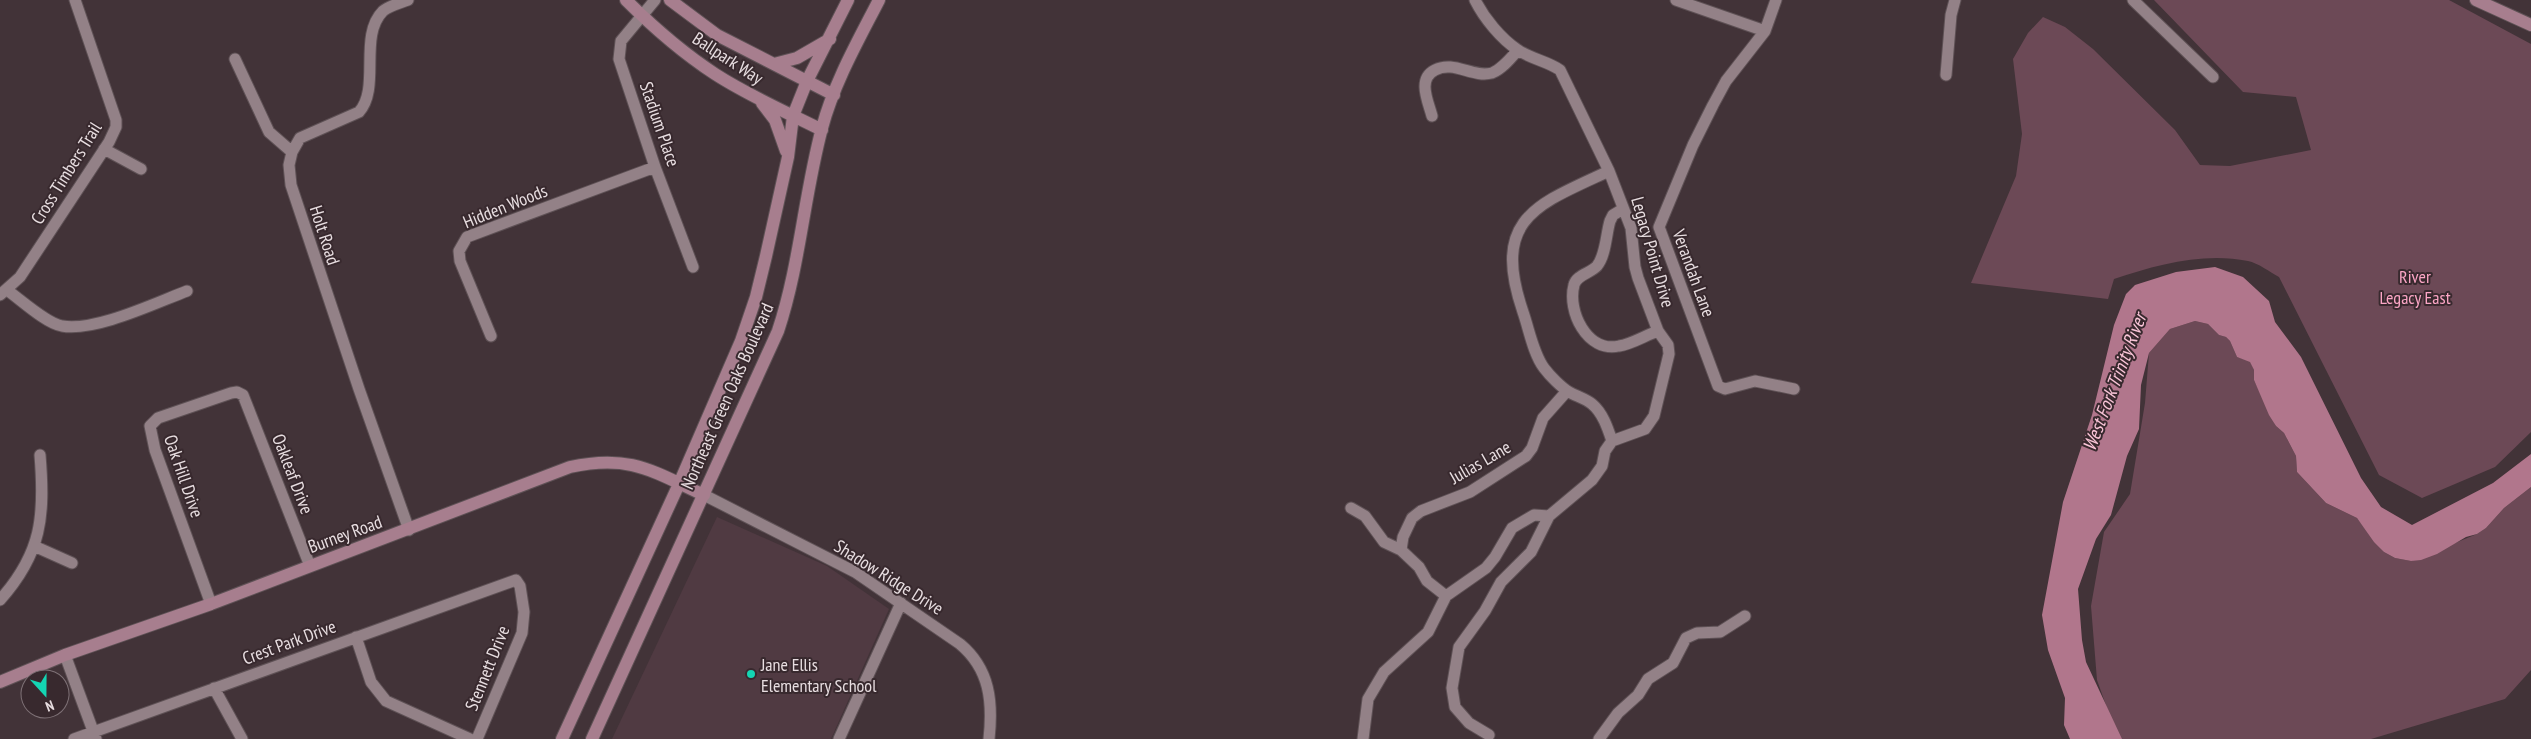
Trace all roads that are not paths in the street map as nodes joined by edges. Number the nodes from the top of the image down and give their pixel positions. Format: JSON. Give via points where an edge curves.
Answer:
{"nodes":[{"id":1,"x":75,"y":0,"type":"edge"},
{"id":2,"x":408,"y":0,"type":"edge"},
{"id":3,"x":626,"y":0,"type":"edge"},
{"id":4,"x":655,"y":0,"type":"edge"},
{"id":5,"x":670,"y":0,"type":"edge"},
{"id":6,"x":848,"y":0,"type":"edge"},
{"id":7,"x":879,"y":0,"type":"edge"},
{"id":8,"x":1475,"y":0,"type":"edge"},
{"id":9,"x":1676,"y":0,"type":"edge"},
{"id":10,"x":1776,"y":0,"type":"edge"},
{"id":11,"x":1955,"y":0,"type":"edge"},
{"id":12,"x":2133,"y":0,"type":"edge"},
{"id":13,"x":2476,"y":0,"type":"edge"},
{"id":14,"x":642,"y":16,"type":"junction"},
{"id":15,"x":2531,"y":25,"type":"edge"},
{"id":16,"x":1765,"y":31,"type":"junction"},
{"id":17,"x":830,"y":39,"type":"junction"},
{"id":18,"x":1518,"y":50,"type":"junction"},
{"id":19,"x":235,"y":59,"type":"dead end"},
{"id":20,"x":774,"y":64,"type":"junction"},
{"id":21,"x":1946,"y":75,"type":"dead end"},
{"id":22,"x":2213,"y":76,"type":"dead end"},
{"id":23,"x":807,"y":80,"type":"junction"},
{"id":24,"x":834,"y":95,"type":"junction"},
{"id":25,"x":758,"y":99,"type":"junction"},
{"id":26,"x":793,"y":116,"type":"junction"},
{"id":27,"x":1432,"y":116,"type":"dead end"},
{"id":28,"x":822,"y":130,"type":"junction"},
{"id":29,"x":104,"y":149,"type":"junction"},
{"id":30,"x":292,"y":152,"type":"junction"},
{"id":31,"x":788,"y":156,"type":"junction"},
{"id":32,"x":655,"y":167,"type":"junction"},
{"id":33,"x":141,"y":169,"type":"dead end"},
{"id":34,"x":1609,"y":172,"type":"junction"},
{"id":35,"x":1623,"y":209,"type":"junction"},
{"id":36,"x":693,"y":267,"type":"dead end"},
{"id":37,"x":187,"y":291,"type":"dead end"},
{"id":38,"x":4,"y":293,"type":"edge"},
{"id":39,"x":1658,"y":330,"type":"junction"},
{"id":40,"x":491,"y":336,"type":"dead end"},
{"id":41,"x":1794,"y":388,"type":"dead end"},
{"id":42,"x":1567,"y":391,"type":"junction"},
{"id":43,"x":243,"y":395,"type":"joint"},
{"id":44,"x":1612,"y":441,"type":"junction"},
{"id":45,"x":40,"y":455,"type":"dead end"},
{"id":46,"x":680,"y":484,"type":"junction"},
{"id":47,"x":704,"y":495,"type":"junction"},
{"id":48,"x":1351,"y":508,"type":"dead end"},
{"id":49,"x":1549,"y":516,"type":"junction"},
{"id":50,"x":409,"y":530,"type":"junction"},
{"id":51,"x":34,"y":546,"type":"junction"},
{"id":52,"x":1400,"y":550,"type":"junction"},
{"id":53,"x":72,"y":563,"type":"dead end"},
{"id":54,"x":310,"y":566,"type":"junction"},
{"id":55,"x":516,"y":580,"type":"joint"},
{"id":56,"x":1446,"y":596,"type":"junction"},
{"id":57,"x":0,"y":600,"type":"edge"},
{"id":58,"x":901,"y":603,"type":"junction"},
{"id":59,"x":211,"y":604,"type":"junction"},
{"id":60,"x":1745,"y":616,"type":"dead end"},
{"id":61,"x":356,"y":637,"type":"junction"},
{"id":62,"x":65,"y":655,"type":"junction"},
{"id":63,"x":0,"y":682,"type":"edge"},
{"id":64,"x":214,"y":688,"type":"junction"},
{"id":65,"x":94,"y":735,"type":"edge"},
{"id":66,"x":1489,"y":735,"type":"dead end"},
{"id":67,"x":74,"y":739,"type":"edge"},
{"id":68,"x":242,"y":739,"type":"edge"},
{"id":69,"x":470,"y":739,"type":"edge"},
{"id":70,"x":477,"y":739,"type":"edge"},
{"id":71,"x":562,"y":739,"type":"edge"},
{"id":72,"x":592,"y":739,"type":"edge"},
{"id":73,"x":839,"y":739,"type":"edge"},
{"id":74,"x":989,"y":739,"type":"edge"},
{"id":75,"x":1363,"y":739,"type":"edge"},
{"id":76,"x":1599,"y":739,"type":"edge"}],
"edges":[{"from":1,"to":29,"type":"street","name":"Cross Timbers Trail","via":[[116,120],[116,127]]},
{"from":2,"to":30,"type":"street","via":[[385,10],[375,25],[369,84],[363,108],[300,138]]},
{"from":3,"to":14,"type":"main road","name":"Ballpark Way"},
{"from":4,"to":14,"type":"street","name":"Stadium Place"},
{"from":5,"to":20,"type":"main road","name":"Ballpark Way","via":[[717,35]]},
{"from":6,"to":17,"type":"main road","name":"Northeast Green Oaks Boulevard"},
{"from":7,"to":24,"type":"main road","name":"Northeast Green Oaks Boulevard"},
{"from":8,"to":18,"type":"street","name":"Legacy Point Drive","via":[[1492,25]]},
{"from":9,"to":16,"type":"street"},
{"from":10,"to":16,"type":"street","name":"Verandah Lane"},
{"from":11,"to":21,"type":"street"},
{"from":12,"to":22,"type":"street"},
{"from":13,"to":15,"type":"main road"},
{"from":14,"to":25,"type":"main road","name":"Ballpark Way","via":[[685,53]]},
{"from":14,"to":32,"type":"street","name":"Stadium Place","via":[[621,41],[619,59]]},
{"from":16,"to":41,"type":"street","name":"Verandah Lane","via":[[1726,81],[1713,105],[1659,227],[1718,386],[1725,389],[1755,381]]},
{"from":17,"to":20,"type":"main road","via":[[797,58]]},
{"from":17,"to":23,"type":"main road","name":"Northeast Green Oaks Boulevard"},
{"from":18,"to":27,"type":"street","via":[[1494,72],[1481,75],[1449,67],[1431,72],[1424,85]]},
{"from":18,"to":34,"type":"street","name":"Legacy Point Drive","via":[[1560,70]]},
{"from":19,"to":30,"type":"street","via":[[269,132]]},
{"from":20,"to":23,"type":"main road","name":"Ballpark Way"},
{"from":23,"to":24,"type":"main road","name":"Ballpark Way"},
{"from":23,"to":26,"type":"main road","name":"Northeast Green Oaks Boulevard"},
{"from":24,"to":28,"type":"main road","name":"Northeast Green Oaks Boulevard"},
{"from":25,"to":26,"type":"main road","name":"Ballpark Way"},
{"from":25,"to":31,"type":"main road","via":[[775,120]]},
{"from":26,"to":28,"type":"main road","name":"Ballpark Way"},
{"from":26,"to":31,"type":"main road","name":"Northeast Green Oaks Boulevard"},
{"from":28,"to":47,"type":"main road","name":"Northeast Green Oaks Boulevard","via":[[786,309]]},
{"from":29,"to":33,"type":"street"},
{"from":29,"to":38,"type":"street","name":"Cross Timbers Trail","via":[[20,277]]},
{"from":30,"to":50,"type":"street","name":"Holt Road","via":[[289,165],[291,185],[306,236]]},
{"from":31,"to":46,"type":"main road","name":"Northeast Green Oaks Boulevard","via":[[753,306]]},
{"from":32,"to":36,"type":"street","name":"Stadium Place"},
{"from":32,"to":40,"type":"street","name":"Hidden Woods","via":[[467,237],[460,251],[460,261]]},
{"from":34,"to":35,"type":"street","name":"Legacy Point Drive"},
{"from":34,"to":42,"type":"street","via":[[1544,202],[1525,218],[1513,248],[1518,298],[1532,339],[1544,368]]},
{"from":35,"to":39,"type":"street","name":"Legacy Point Drive","via":[[1630,228],[1635,267]]},
{"from":35,"to":39,"type":"street","via":[[1612,215],[1597,265],[1576,280],[1573,286],[1575,316],[1582,330],[1612,347]]},
{"from":37,"to":38,"type":"street","via":[[102,322],[80,326],[61,326]]},
{"from":39,"to":44,"type":"street","name":"Legacy Point Drive","via":[[1665,338],[1669,354],[1654,416],[1645,429]]},
{"from":42,"to":44,"type":"street","via":[[1593,405],[1605,422]]},
{"from":42,"to":52,"type":"street","name":"Julias Lane","via":[[1543,418],[1526,456],[1470,492],[1412,518]]},
{"from":43,"to":54,"type":"street","name":"Oakleaf Drive"},
{"from":43,"to":59,"type":"street","name":"Oak Hill Drive","via":[[231,393],[158,418],[150,426],[154,450]]},
{"from":44,"to":49,"type":"street","via":[[1605,451],[1602,466],[1592,480]]},
{"from":45,"to":51,"type":"street","via":[[42,517]]},
{"from":46,"to":47,"type":"main road","name":"Burney Road"},
{"from":46,"to":50,"type":"main road","name":"Burney Road","via":[[636,465],[588,463],[570,467]]},
{"from":46,"to":71,"type":"main road","name":"Northeast Green Oaks Boulevard"},
{"from":47,"to":58,"type":"street","name":"Shadow Ridge Drive","via":[[855,572]]},
{"from":47,"to":72,"type":"main road","name":"Northeast Green Oaks Boulevard"},
{"from":48,"to":52,"type":"street","via":[[1365,516],[1384,542]]},
{"from":49,"to":56,"type":"street","via":[[1534,516],[1512,528],[1486,568]]},
{"from":49,"to":66,"type":"street","via":[[1531,552],[1500,582],[1485,611],[1459,647],[1452,688],[1456,707],[1469,723]]},
{"from":50,"to":54,"type":"main road","name":"Burney Road"},
{"from":51,"to":53,"type":"street"},
{"from":51,"to":57,"type":"street","via":[[18,580]]},
{"from":52,"to":56,"type":"street","via":[[1420,567],[1426,581]]},
{"from":54,"to":59,"type":"main road","name":"Burney Road"},
{"from":55,"to":61,"type":"street","name":"Crest Park Drive"},
{"from":55,"to":70,"type":"street","name":"Stennett Drive","via":[[524,612],[522,633]]},
{"from":56,"to":75,"type":"street","via":[[1428,632],[1384,672],[1368,699]]},
{"from":58,"to":73,"type":"street"},
{"from":58,"to":74,"type":"street","name":"Shadow Ridge Drive","via":[[974,657],[989,689]]},
{"from":59,"to":62,"type":"main road","name":"Burney Road"},
{"from":60,"to":76,"type":"street","via":[[1720,632],[1697,633],[1686,638],[1673,662],[1648,679]]},
{"from":61,"to":64,"type":"street","name":"Crest Park Drive"},
{"from":61,"to":69,"type":"street","via":[[371,682],[386,701]]},
{"from":62,"to":63,"type":"main road","name":"Burney Road"},
{"from":62,"to":65,"type":"street"},
{"from":64,"to":65,"type":"street","name":"Crest Park Drive"},
{"from":64,"to":68,"type":"street"},
{"from":65,"to":67,"type":"street","name":"Crest Park Drive"}]}
